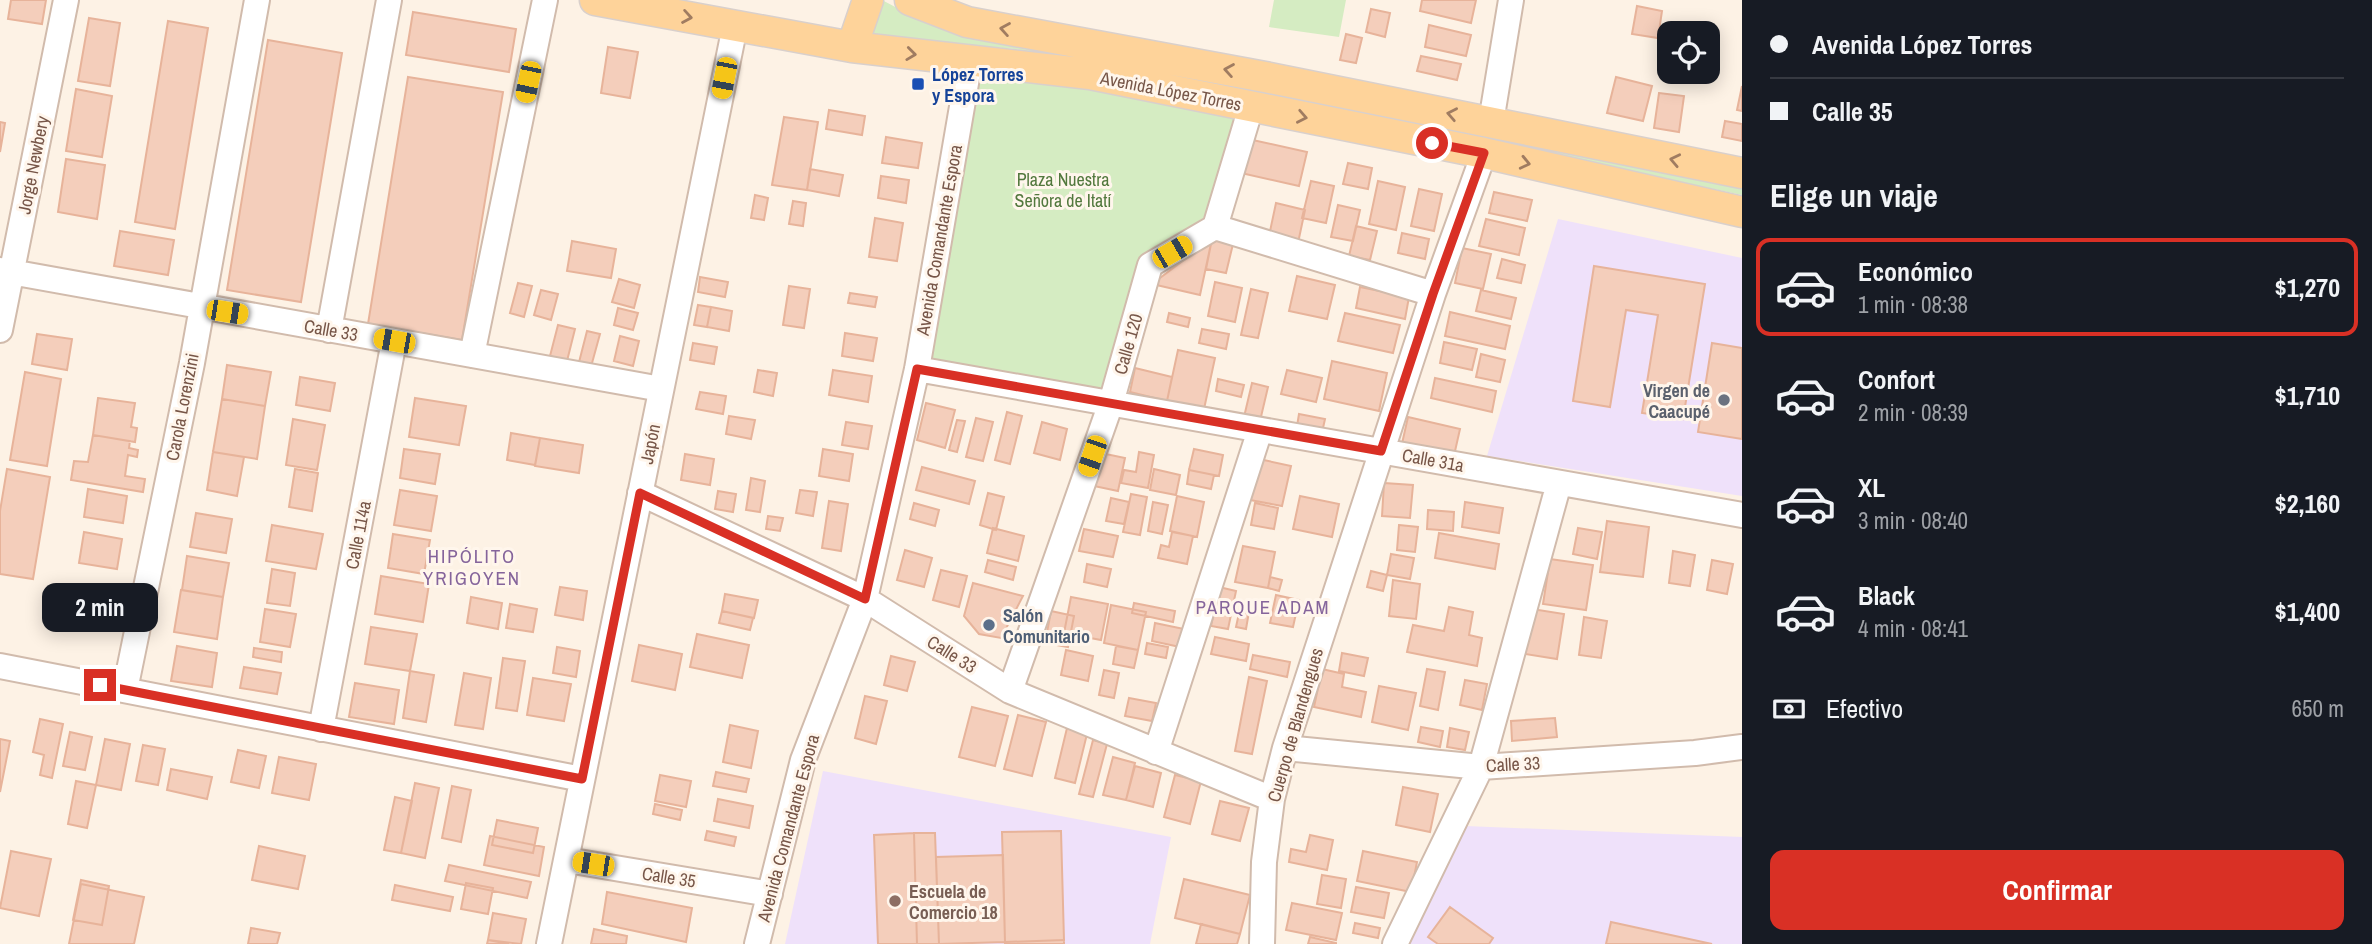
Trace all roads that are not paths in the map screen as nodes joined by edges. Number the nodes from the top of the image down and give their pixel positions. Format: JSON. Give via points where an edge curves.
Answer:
{"nodes":[{"id":1,"x":66,"y":0,"type":"edge"},
{"id":2,"x":257,"y":0,"type":"edge"},
{"id":3,"x":389,"y":0,"type":"edge"},
{"id":4,"x":545,"y":0,"type":"edge"},
{"id":5,"x":595,"y":0,"type":"edge"},
{"id":6,"x":869,"y":0,"type":"edge"},
{"id":7,"x":910,"y":0,"type":"edge"},
{"id":8,"x":1511,"y":0,"type":"edge"},
{"id":9,"x":735,"y":26,"type":"junction"},
{"id":10,"x":852,"y":47,"type":"junction"},
{"id":11,"x":970,"y":60,"type":"junction"},
{"id":12,"x":1251,"y":107,"type":"junction"},
{"id":13,"x":1491,"y":122,"type":"junction"},
{"id":14,"x":1484,"y":153,"type":"junction"},
{"id":15,"x":1742,"y":173,"type":"edge"},
{"id":16,"x":1742,"y":212,"type":"edge"},
{"id":17,"x":1215,"y":227,"type":"junction"},
{"id":18,"x":6,"y":271,"type":"edge"},
{"id":19,"x":1433,"y":294,"type":"junction"},
{"id":20,"x":201,"y":308,"type":"junction"},
{"id":21,"x":0,"y":330,"type":"edge"},
{"id":22,"x":329,"y":330,"type":"junction"},
{"id":23,"x":394,"y":341,"type":"junction"},
{"id":24,"x":472,"y":355,"type":"junction"},
{"id":25,"x":917,"y":369,"type":"junction"},
{"id":26,"x":661,"y":389,"type":"junction"},
{"id":27,"x":1111,"y":404,"type":"junction"},
{"id":28,"x":1260,"y":430,"type":"junction"},
{"id":29,"x":1381,"y":451,"type":"junction"},
{"id":30,"x":1559,"y":483,"type":"junction"},
{"id":31,"x":640,"y":493,"type":"junction"},
{"id":32,"x":1742,"y":515,"type":"edge"},
{"id":33,"x":865,"y":599,"type":"junction"},
{"id":34,"x":0,"y":666,"type":"edge"},
{"id":35,"x":125,"y":690,"type":"junction"},
{"id":36,"x":1010,"y":691,"type":"junction"},
{"id":37,"x":321,"y":729,"type":"junction"},
{"id":38,"x":1742,"y":747,"type":"edge"},
{"id":39,"x":1285,"y":748,"type":"junction"},
{"id":40,"x":1156,"y":752,"type":"junction"},
{"id":41,"x":1481,"y":767,"type":"junction"},
{"id":42,"x":582,"y":779,"type":"junction"},
{"id":43,"x":1272,"y":799,"type":"junction"},
{"id":44,"x":567,"y":860,"type":"junction"},
{"id":45,"x":770,"y":894,"type":"junction"},
{"id":46,"x":549,"y":944,"type":"edge"},
{"id":47,"x":757,"y":944,"type":"edge"},
{"id":48,"x":1262,"y":944,"type":"edge"},
{"id":49,"x":1395,"y":944,"type":"edge"}],
"edges":[{"from":1,"to":18,"type":"street","name":"Jorge Newbery"},
{"from":2,"to":20,"type":"street","name":"Carola Lorenzini"},
{"from":3,"to":22,"type":"street"},
{"from":4,"to":24,"type":"street"},
{"from":5,"to":9,"type":"main road","name":"Avenida López Torres","one_way":true},
{"from":6,"to":10,"type":"main road"},
{"from":13,"to":7,"type":"main road","name":"Avenida López Torres","one_way":true,"via":[[967,22]]},
{"from":8,"to":13,"type":"street"},
{"from":9,"to":10,"type":"main road","name":"Avenida López Torres"},
{"from":9,"to":26,"type":"street","name":"Japón"},
{"from":10,"to":11,"type":"main road","name":"Avenida López Torres","one_way":true},
{"from":11,"to":12,"type":"main road","name":"Avenida López Torres","via":[[1090,75]]},
{"from":11,"to":25,"type":"street","name":"Avenida Comandante Espora"},
{"from":12,"to":14,"type":"main road","name":"Avenida López Torres","one_way":true},
{"from":12,"to":17,"type":"street"},
{"from":15,"to":13,"type":"main road","name":"Avenida López Torres","one_way":true},
{"from":14,"to":16,"type":"main road","name":"Avenida López Torres","one_way":true},
{"from":14,"to":19,"type":"street","name":"Cuerpo de Blandengues"},
{"from":17,"to":19,"type":"street"},
{"from":17,"to":27,"type":"street","name":"Calle 120","via":[[1150,265]]},
{"from":18,"to":20,"type":"street","name":"Calle 33"},
{"from":18,"to":21,"type":"street","name":"Jorge Newbery"},
{"from":19,"to":29,"type":"street","name":"Cuerpo de Blandengues"},
{"from":20,"to":22,"type":"street","name":"Calle 33"},
{"from":20,"to":35,"type":"street","name":"Carola Lorenzini"},
{"from":22,"to":23,"type":"street","name":"Calle 33"},
{"from":23,"to":24,"type":"street","name":"Calle 33"},
{"from":23,"to":37,"type":"street","name":"Calle 114a"},
{"from":24,"to":26,"type":"street","name":"Calle 33"},
{"from":25,"to":27,"type":"street","name":"Calle 31a"},
{"from":25,"to":33,"type":"street","name":"Avenida Comandante Espora"},
{"from":26,"to":31,"type":"street","name":"Japón"},
{"from":27,"to":28,"type":"street","name":"Calle 31a"},
{"from":27,"to":36,"type":"street","name":"Calle 120"},
{"from":28,"to":29,"type":"street","name":"Calle 31a"},
{"from":28,"to":40,"type":"street"},
{"from":29,"to":30,"type":"street","name":"Calle 31a"},
{"from":29,"to":39,"type":"street","name":"Cuerpo de Blandengues"},
{"from":30,"to":32,"type":"street","name":"Calle 31a"},
{"from":30,"to":41,"type":"street"},
{"from":31,"to":33,"type":"street","name":"Calle 33"},
{"from":31,"to":42,"type":"street","name":"Japón"},
{"from":33,"to":36,"type":"street","name":"Calle 33"},
{"from":33,"to":45,"type":"street","name":"Avenida Comandante Espora","via":[[803,760]]},
{"from":34,"to":35,"type":"street"},
{"from":35,"to":37,"type":"street"},
{"from":36,"to":40,"type":"street","name":"Calle 33"},
{"from":37,"to":42,"type":"street"},
{"from":38,"to":41,"type":"street","name":"Calle 33"},
{"from":39,"to":41,"type":"street","name":"Calle 33"},
{"from":39,"to":43,"type":"street","name":"Cuerpo de Blandengues"},
{"from":40,"to":43,"type":"street","name":"Calle 33"},
{"from":41,"to":49,"type":"street"},
{"from":42,"to":44,"type":"street","name":"Japón"},
{"from":43,"to":48,"type":"street","name":"Cuerpo de Blandengues","via":[[1264,862]]},
{"from":44,"to":45,"type":"street","name":"Calle 35"},
{"from":44,"to":46,"type":"street","name":"Japón"},
{"from":45,"to":47,"type":"street","name":"Avenida Comandante Espora"}]}
